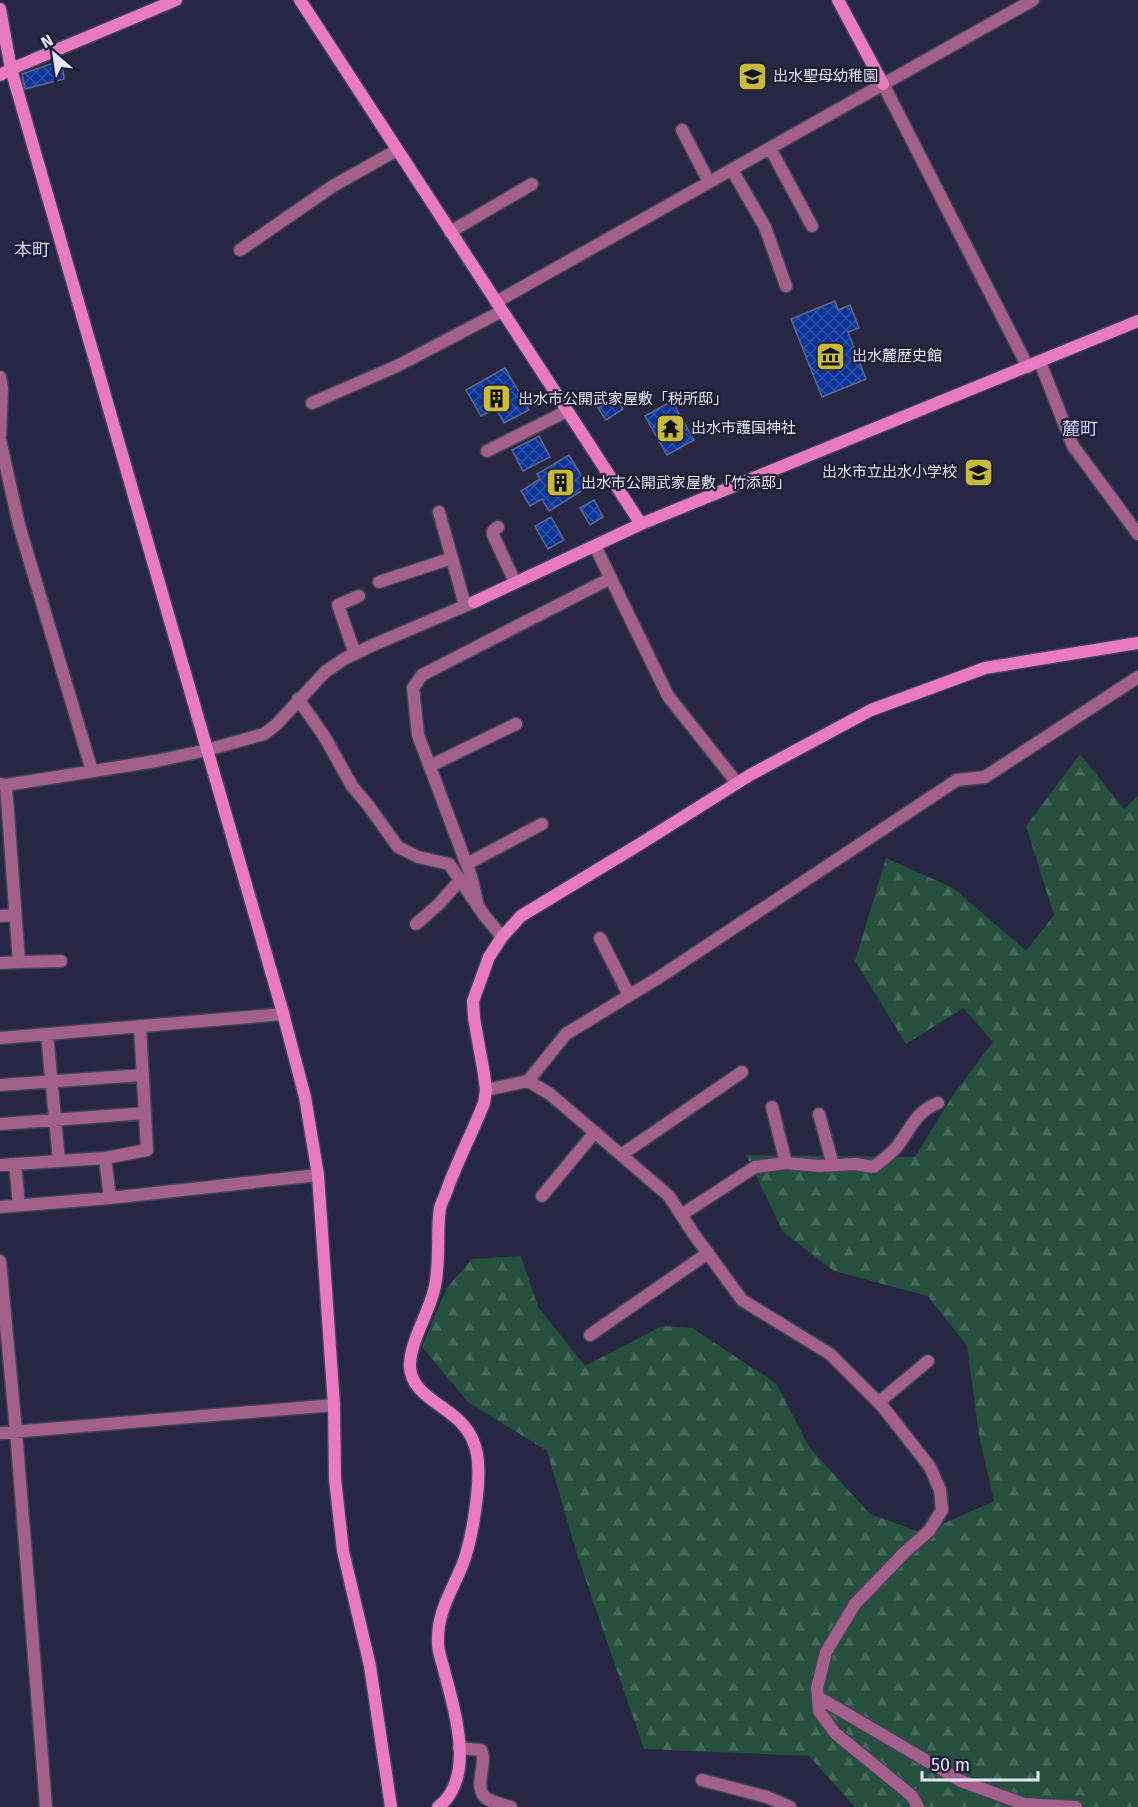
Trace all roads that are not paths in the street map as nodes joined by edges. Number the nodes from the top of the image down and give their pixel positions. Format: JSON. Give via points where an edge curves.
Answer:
{"nodes":[{"id":1,"x":176,"y":0,"type":"edge"},
{"id":2,"x":300,"y":0,"type":"edge"},
{"id":3,"x":838,"y":0,"type":"edge"},
{"id":4,"x":1033,"y":0,"type":"edge"},
{"id":5,"x":0,"y":9,"type":"edge"},
{"id":6,"x":6,"y":72,"type":"edge"},
{"id":7,"x":884,"y":84,"type":"junction"},
{"id":8,"x":682,"y":130,"type":"dead end"},
{"id":9,"x":770,"y":148,"type":"junction"},
{"id":10,"x":398,"y":150,"type":"junction"},
{"id":11,"x":732,"y":170,"type":"junction"},
{"id":12,"x":709,"y":182,"type":"junction"},
{"id":13,"x":532,"y":184,"type":"dead end"},
{"id":14,"x":812,"y":226,"type":"dead end"},
{"id":15,"x":450,"y":232,"type":"junction"},
{"id":16,"x":240,"y":249,"type":"dead end"},
{"id":17,"x":786,"y":286,"type":"dead end"},
{"id":18,"x":499,"y":307,"type":"junction"},
{"id":19,"x":1138,"y":321,"type":"edge"},
{"id":20,"x":1034,"y":364,"type":"junction"},
{"id":21,"x":0,"y":377,"type":"edge"},
{"id":22,"x":312,"y":403,"type":"dead end"},
{"id":23,"x":567,"y":411,"type":"junction"},
{"id":24,"x":0,"y":438,"type":"edge"},
{"id":25,"x":487,"y":451,"type":"dead end"},
{"id":26,"x":439,"y":512,"type":"dead end"},
{"id":27,"x":641,"y":524,"type":"junction"},
{"id":28,"x":498,"y":527,"type":"dead end"},
{"id":29,"x":1138,"y":534,"type":"edge"},
{"id":30,"x":595,"y":546,"type":"junction"},
{"id":31,"x":452,"y":558,"type":"junction"},
{"id":32,"x":611,"y":578,"type":"junction"},
{"id":33,"x":378,"y":582,"type":"dead end"},
{"id":34,"x":515,"y":582,"type":"junction"},
{"id":35,"x":359,"y":596,"type":"dead end"},
{"id":36,"x":469,"y":603,"type":"junction"},
{"id":37,"x":1138,"y":643,"type":"edge"},
{"id":38,"x":355,"y":654,"type":"junction"},
{"id":39,"x":1138,"y":677,"type":"edge"},
{"id":40,"x":298,"y":699,"type":"junction"},
{"id":41,"x":516,"y":724,"type":"dead end"},
{"id":42,"x":207,"y":750,"type":"junction"},
{"id":43,"x":430,"y":766,"type":"junction"},
{"id":44,"x":92,"y":771,"type":"junction"},
{"id":45,"x":737,"y":783,"type":"junction"},
{"id":46,"x":3,"y":784,"type":"edge"},
{"id":47,"x":542,"y":824,"type":"dead end"},
{"id":48,"x":467,"y":864,"type":"junction"},
{"id":49,"x":460,"y":880,"type":"junction"},
{"id":50,"x":478,"y":906,"type":"junction"},
{"id":51,"x":15,"y":915,"type":"junction"},
{"id":52,"x":0,"y":916,"type":"edge"},
{"id":53,"x":416,"y":924,"type":"dead end"},
{"id":54,"x":502,"y":937,"type":"junction"},
{"id":55,"x":600,"y":938,"type":"dead end"},
{"id":56,"x":61,"y":961,"type":"dead end"},
{"id":57,"x":19,"y":962,"type":"junction"},
{"id":58,"x":0,"y":963,"type":"edge"},
{"id":59,"x":629,"y":995,"type":"junction"},
{"id":60,"x":284,"y":1014,"type":"junction"},
{"id":61,"x":140,"y":1026,"type":"junction"},
{"id":62,"x":47,"y":1034,"type":"junction"},
{"id":63,"x":0,"y":1038,"type":"edge"},
{"id":64,"x":742,"y":1072,"type":"dead end"},
{"id":65,"x":143,"y":1075,"type":"junction"},
{"id":66,"x":52,"y":1081,"type":"junction"},
{"id":67,"x":528,"y":1081,"type":"junction"},
{"id":68,"x":0,"y":1085,"type":"edge"},
{"id":69,"x":486,"y":1090,"type":"junction"},
{"id":70,"x":938,"y":1103,"type":"dead end"},
{"id":71,"x":772,"y":1107,"type":"dead end"},
{"id":72,"x":145,"y":1113,"type":"junction"},
{"id":73,"x":819,"y":1113,"type":"dead end"},
{"id":74,"x":55,"y":1120,"type":"junction"},
{"id":75,"x":0,"y":1124,"type":"edge"},
{"id":76,"x":595,"y":1132,"type":"junction"},
{"id":77,"x":621,"y":1155,"type":"junction"},
{"id":78,"x":105,"y":1158,"type":"junction"},
{"id":79,"x":59,"y":1161,"type":"junction"},
{"id":80,"x":786,"y":1162,"type":"junction"},
{"id":81,"x":15,"y":1164,"type":"junction"},
{"id":82,"x":0,"y":1165,"type":"edge"},
{"id":83,"x":833,"y":1165,"type":"junction"},
{"id":84,"x":318,"y":1175,"type":"junction"},
{"id":85,"x":542,"y":1196,"type":"dead end"},
{"id":86,"x":110,"y":1198,"type":"junction"},
{"id":87,"x":19,"y":1205,"type":"junction"},
{"id":88,"x":0,"y":1207,"type":"edge"},
{"id":89,"x":681,"y":1215,"type":"junction"},
{"id":90,"x":708,"y":1253,"type":"junction"},
{"id":91,"x":0,"y":1261,"type":"edge"},
{"id":92,"x":590,"y":1335,"type":"dead end"},
{"id":93,"x":928,"y":1362,"type":"dead end"},
{"id":94,"x":879,"y":1402,"type":"junction"},
{"id":95,"x":334,"y":1405,"type":"junction"},
{"id":96,"x":16,"y":1431,"type":"junction"},
{"id":97,"x":0,"y":1433,"type":"edge"},
{"id":98,"x":818,"y":1697,"type":"junction"},
{"id":99,"x":459,"y":1748,"type":"junction"},
{"id":100,"x":702,"y":1780,"type":"dead end"},
{"id":101,"x":46,"y":1807,"type":"edge"},
{"id":102,"x":391,"y":1807,"type":"edge"},
{"id":103,"x":438,"y":1807,"type":"edge"},
{"id":104,"x":512,"y":1807,"type":"edge"},
{"id":105,"x":790,"y":1807,"type":"edge"},
{"id":106,"x":918,"y":1807,"type":"edge"},
{"id":107,"x":1076,"y":1807,"type":"edge"}],
"edges":[{"from":1,"to":6,"type":"street"},
{"from":2,"to":10,"type":"street"},
{"from":3,"to":7,"type":"street"},
{"from":4,"to":7,"type":"street"},
{"from":5,"to":6,"type":"street"},
{"from":6,"to":42,"type":"street"},
{"from":7,"to":9,"type":"street"},
{"from":7,"to":20,"type":"street"},
{"from":8,"to":12,"type":"street"},
{"from":9,"to":11,"type":"street"},
{"from":9,"to":14,"type":"street"},
{"from":10,"to":15,"type":"street"},
{"from":10,"to":16,"type":"street","via":[[333,186]]},
{"from":11,"to":12,"type":"street"},
{"from":11,"to":17,"type":"street","via":[[765,227]]},
{"from":12,"to":18,"type":"street"},
{"from":13,"to":15,"type":"street"},
{"from":15,"to":18,"type":"street"},
{"from":18,"to":22,"type":"street","via":[[397,366]]},
{"from":18,"to":23,"type":"street"},
{"from":19,"to":20,"type":"street"},
{"from":20,"to":27,"type":"street"},
{"from":20,"to":29,"type":"street","via":[[1073,446]]},
{"from":21,"to":24,"type":"street"},
{"from":23,"to":25,"type":"street"},
{"from":23,"to":27,"type":"street"},
{"from":24,"to":44,"type":"street","via":[[19,525]]},
{"from":26,"to":31,"type":"street"},
{"from":27,"to":30,"type":"street"},
{"from":28,"to":34,"type":"street","via":[[493,535]]},
{"from":30,"to":32,"type":"street"},
{"from":30,"to":34,"type":"street"},
{"from":31,"to":33,"type":"street"},
{"from":31,"to":36,"type":"street"},
{"from":32,"to":43,"type":"street","via":[[422,675],[413,688],[418,735]]},
{"from":32,"to":45,"type":"street","via":[[668,696]]},
{"from":34,"to":36,"type":"street"},
{"from":35,"to":38,"type":"street","via":[[338,605]]},
{"from":36,"to":38,"type":"street"},
{"from":37,"to":45,"type":"street","via":[[985,668],[871,710]]},
{"from":38,"to":40,"type":"street","via":[[325,672]]},
{"from":39,"to":59,"type":"street","via":[[985,777],[957,780]]},
{"from":40,"to":42,"type":"street","via":[[264,734]]},
{"from":40,"to":49,"type":"street","via":[[352,786],[398,847],[418,857],[449,864]]},
{"from":41,"to":43,"type":"street"},
{"from":42,"to":44,"type":"street"},
{"from":42,"to":60,"type":"street"},
{"from":43,"to":48,"type":"street"},
{"from":44,"to":46,"type":"street"},
{"from":45,"to":54,"type":"street","via":[[521,916]]},
{"from":46,"to":51,"type":"street"},
{"from":47,"to":48,"type":"street"},
{"from":48,"to":50,"type":"street"},
{"from":49,"to":50,"type":"street"},
{"from":49,"to":53,"type":"street"},
{"from":50,"to":54,"type":"street"},
{"from":51,"to":52,"type":"street"},
{"from":51,"to":57,"type":"street"},
{"from":54,"to":69,"type":"street","via":[[489,957],[473,1001]]},
{"from":55,"to":59,"type":"street"},
{"from":56,"to":57,"type":"street"},
{"from":57,"to":58,"type":"street"},
{"from":59,"to":67,"type":"street","via":[[566,1034]]},
{"from":60,"to":61,"type":"street"},
{"from":60,"to":84,"type":"street","via":[[305,1097]]},
{"from":61,"to":62,"type":"street"},
{"from":61,"to":65,"type":"street"},
{"from":62,"to":63,"type":"street"},
{"from":62,"to":66,"type":"street"},
{"from":64,"to":77,"type":"street"},
{"from":65,"to":66,"type":"street"},
{"from":65,"to":72,"type":"street"},
{"from":66,"to":68,"type":"street"},
{"from":66,"to":74,"type":"street"},
{"from":67,"to":69,"type":"street"},
{"from":67,"to":76,"type":"street"},
{"from":69,"to":99,"type":"street","via":[[441,1208],[434,1290],[410,1363],[413,1378],[423,1394],[463,1424],[478,1457],[471,1537],[439,1620],[438,1645],[459,1732]]},
{"from":70,"to":83,"type":"street","via":[[926,1108],[911,1123],[898,1146],[874,1167]]},
{"from":71,"to":80,"type":"street"},
{"from":72,"to":74,"type":"street"},
{"from":72,"to":78,"type":"street","via":[[147,1150]]},
{"from":73,"to":83,"type":"street"},
{"from":74,"to":75,"type":"street"},
{"from":74,"to":79,"type":"street"},
{"from":76,"to":77,"type":"street"},
{"from":76,"to":85,"type":"street"},
{"from":77,"to":89,"type":"street","via":[[669,1197]]},
{"from":78,"to":79,"type":"street"},
{"from":78,"to":86,"type":"street"},
{"from":79,"to":81,"type":"street"},
{"from":80,"to":83,"type":"street"},
{"from":80,"to":89,"type":"street","via":[[755,1167]]},
{"from":81,"to":82,"type":"street"},
{"from":81,"to":87,"type":"street"},
{"from":84,"to":86,"type":"street"},
{"from":84,"to":95,"type":"street"},
{"from":86,"to":87,"type":"street"},
{"from":87,"to":88,"type":"street"},
{"from":89,"to":90,"type":"street"},
{"from":90,"to":92,"type":"street"},
{"from":90,"to":94,"type":"street","via":[[742,1300],[830,1354]]},
{"from":91,"to":96,"type":"street"},
{"from":93,"to":94,"type":"street"},
{"from":94,"to":98,"type":"street","via":[[930,1467],[940,1490],[942,1510],[929,1531],[855,1604],[826,1652]]},
{"from":95,"to":96,"type":"street"},
{"from":95,"to":102,"type":"street","via":[[335,1479],[343,1551],[370,1666]]},
{"from":96,"to":97,"type":"street"},
{"from":96,"to":101,"type":"street"},
{"from":98,"to":106,"type":"street","via":[[819,1711],[835,1733],[912,1796]]},
{"from":98,"to":107,"type":"street","via":[[960,1781],[1024,1804]]},
{"from":99,"to":103,"type":"street","via":[[459,1769],[453,1788]]},
{"from":99,"to":104,"type":"street","via":[[481,1750],[484,1755],[480,1793],[489,1801]]},
{"from":100,"to":105,"type":"street"}]}
